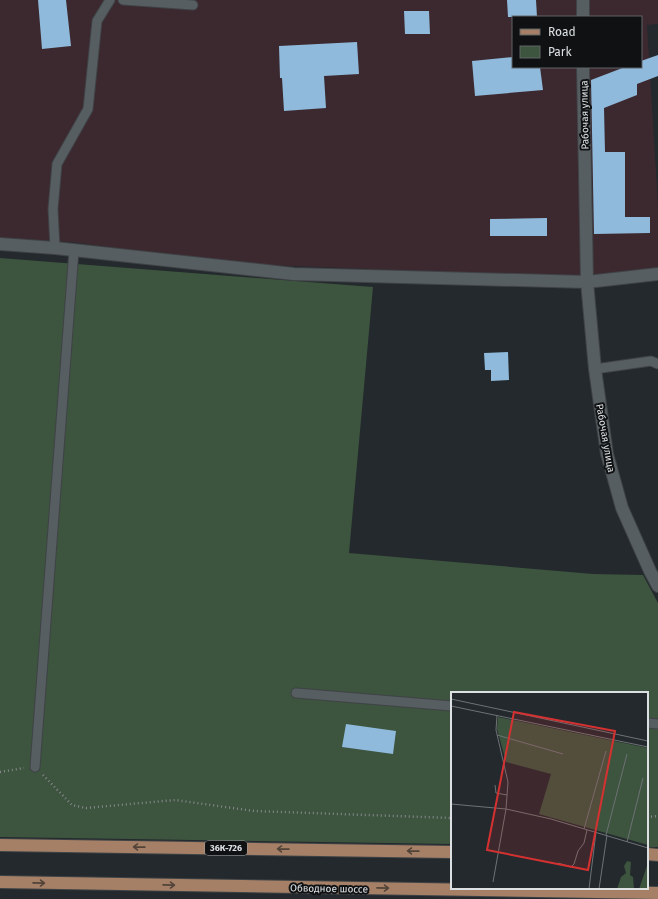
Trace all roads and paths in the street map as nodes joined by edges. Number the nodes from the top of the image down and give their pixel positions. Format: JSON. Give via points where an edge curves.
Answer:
{"nodes":[{"id":1,"x":110,"y":0,"type":"edge"},
{"id":2,"x":123,"y":0,"type":"edge"},
{"id":3,"x":583,"y":0,"type":"edge"},
{"id":4,"x":193,"y":5,"type":"dead end"},
{"id":5,"x":583,"y":16,"type":"edge"},
{"id":6,"x":583,"y":68,"type":"edge"},
{"id":7,"x":0,"y":244,"type":"edge"},
{"id":8,"x":56,"y":248,"type":"junction"},
{"id":9,"x":74,"y":250,"type":"junction"},
{"id":10,"x":658,"y":274,"type":"edge"},
{"id":11,"x":587,"y":282,"type":"junction"},
{"id":12,"x":658,"y":364,"type":"edge"},
{"id":13,"x":595,"y":369,"type":"junction"},
{"id":14,"x":658,"y":586,"type":"edge"},
{"id":15,"x":296,"y":693,"type":"dead end"},
{"id":16,"x":451,"y":706,"type":"edge"},
{"id":17,"x":648,"y":723,"type":"edge"},
{"id":18,"x":658,"y":724,"type":"edge"},
{"id":19,"x":36,"y":767,"type":"junction"},
{"id":20,"x":0,"y":772,"type":"edge"},
{"id":21,"x":658,"y":816,"type":"edge"},
{"id":22,"x":648,"y":817,"type":"edge"},
{"id":23,"x":451,"y":818,"type":"edge"},
{"id":24,"x":0,"y":845,"type":"edge"},
{"id":25,"x":451,"y":852,"type":"edge"},
{"id":26,"x":648,"y":854,"type":"edge"},
{"id":27,"x":658,"y":855,"type":"edge"},
{"id":28,"x":0,"y":882,"type":"edge"},
{"id":29,"x":658,"y":893,"type":"edge"}],
"edges":[{"from":1,"to":8,"type":"lane","via":[[97,22],[88,109],[57,164],[53,209]]},
{"from":2,"to":4,"type":"lane"},
{"from":3,"to":5,"type":"street"},
{"from":6,"to":11,"type":"street","name":"Рабочая улица"},
{"from":7,"to":8,"type":"street"},
{"from":8,"to":9,"type":"street"},
{"from":9,"to":11,"type":"street","via":[[294,274]]},
{"from":9,"to":19,"type":"lane"},
{"from":10,"to":11,"type":"street"},
{"from":11,"to":13,"type":"street","name":"Рабочая улица"},
{"from":12,"to":13,"type":"lane","via":[[651,362]]},
{"from":13,"to":14,"type":"street","name":"Рабочая улица","via":[[607,454],[622,508]]},
{"from":15,"to":16,"type":"lane"},
{"from":17,"to":18,"type":"lane"},
{"from":19,"to":20,"type":"path"},
{"from":19,"to":23,"type":"path","via":[[72,805],[86,808],[175,800],[254,810]]},
{"from":21,"to":22,"type":"path"},
{"from":25,"to":24,"type":"main road","number":"36К-726","one_way":true},
{"from":26,"to":27,"type":"main road"},
{"from":28,"to":29,"type":"main road","name":"Обводное шоссе","one_way":true}]}
